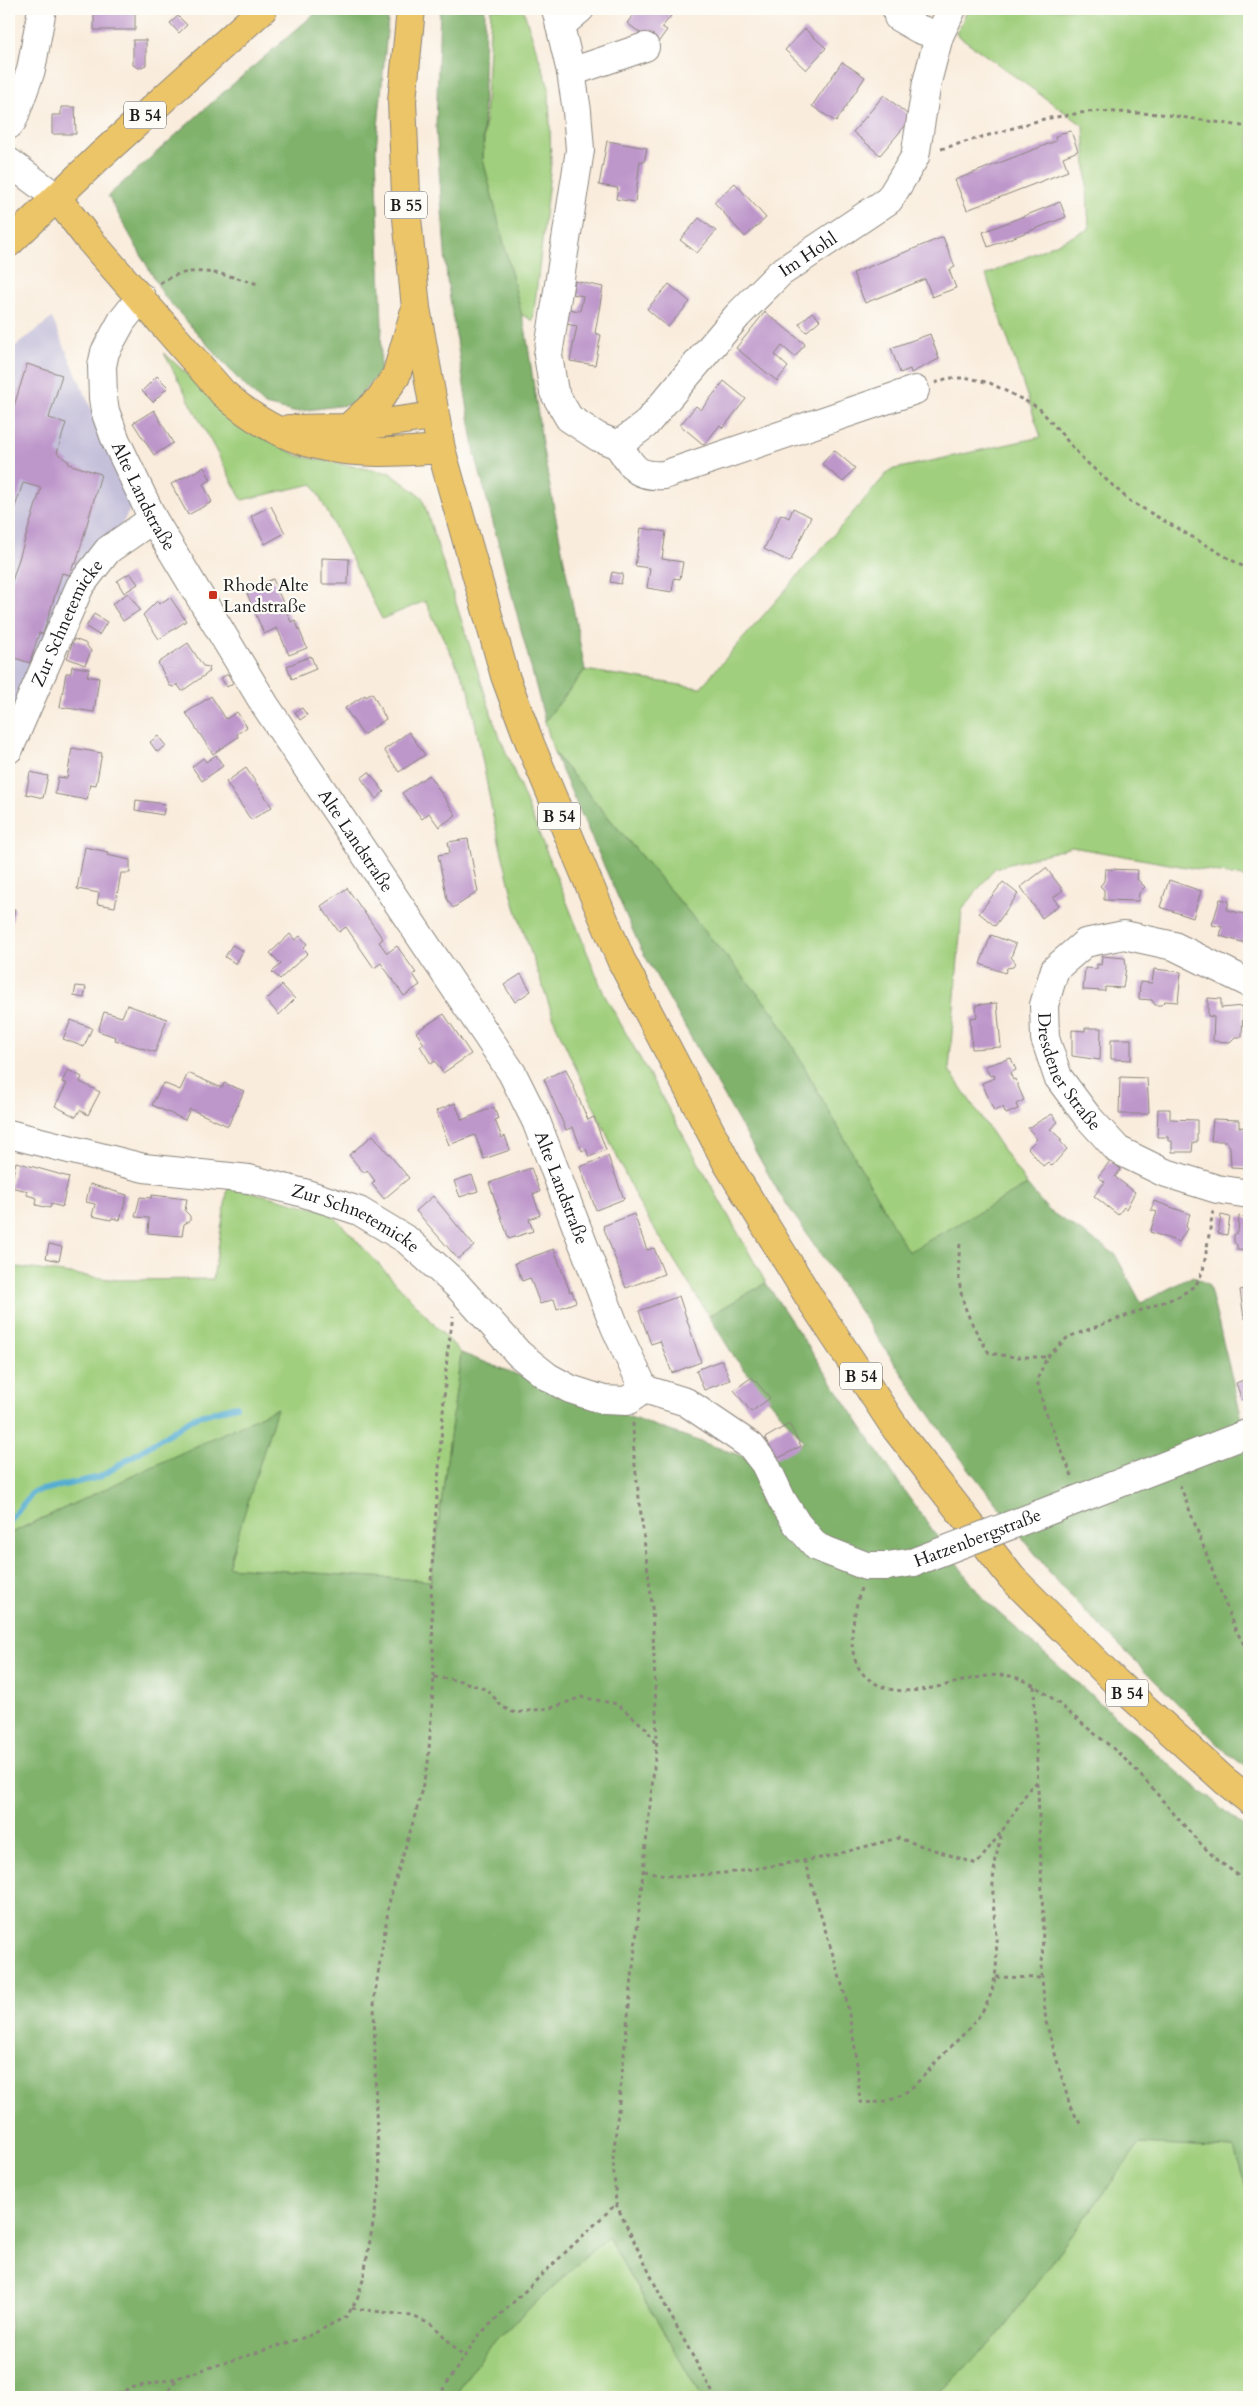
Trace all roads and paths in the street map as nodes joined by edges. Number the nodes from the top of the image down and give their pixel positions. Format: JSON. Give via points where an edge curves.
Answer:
{"nodes":[{"id":1,"x":42,"y":9,"type":"edge"},
{"id":2,"x":262,"y":9,"type":"edge"},
{"id":3,"x":411,"y":9,"type":"edge"},
{"id":4,"x":897,"y":9,"type":"edge"},
{"id":5,"x":952,"y":9,"type":"edge"},
{"id":6,"x":565,"y":15,"type":"edge"},
{"id":7,"x":939,"y":36,"type":"junction"},
{"id":8,"x":645,"y":48,"type":"dead end"},
{"id":9,"x":571,"y":72,"type":"junction"},
{"id":10,"x":9,"y":125,"type":"edge"},
{"id":11,"x":1249,"y":127,"type":"edge"},
{"id":12,"x":915,"y":157,"type":"junction"},
{"id":13,"x":9,"y":162,"type":"edge"},
{"id":14,"x":57,"y":198,"type":"junction"},
{"id":15,"x":9,"y":243,"type":"edge"},
{"id":16,"x":258,"y":284,"type":"dead end"},
{"id":17,"x":141,"y":297,"type":"junction"},
{"id":18,"x":416,"y":308,"type":"junction"},
{"id":19,"x":915,"y":390,"type":"joint"},
{"id":20,"x":433,"y":416,"type":"junction"},
{"id":21,"x":348,"y":428,"type":"junction"},
{"id":22,"x":275,"y":429,"type":"junction"},
{"id":23,"x":618,"y":445,"type":"junction"},
{"id":24,"x":441,"y":449,"type":"junction"},
{"id":25,"x":154,"y":519,"type":"junction"},
{"id":26,"x":1249,"y":570,"type":"edge"},
{"id":27,"x":9,"y":749,"type":"edge"},
{"id":28,"x":1249,"y":982,"type":"edge"},
{"id":29,"x":9,"y":1134,"type":"edge"},
{"id":30,"x":1217,"y":1189,"type":"junction"},
{"id":31,"x":1249,"y":1194,"type":"edge"},
{"id":32,"x":960,"y":1244,"type":"dead end"},
{"id":33,"x":457,"y":1285,"type":"junction"},
{"id":34,"x":1047,"y":1357,"type":"junction"},
{"id":35,"x":644,"y":1389,"type":"junction"},
{"id":36,"x":1249,"y":1434,"type":"edge"},
{"id":37,"x":1172,"y":1464,"type":"junction"},
{"id":38,"x":1082,"y":1496,"type":"junction"},
{"id":39,"x":866,"y":1566,"type":"junction"},
{"id":40,"x":1249,"y":1653,"type":"edge"},
{"id":41,"x":434,"y":1677,"type":"junction"},
{"id":42,"x":1034,"y":1685,"type":"junction"},
{"id":43,"x":656,"y":1745,"type":"junction"},
{"id":44,"x":1037,"y":1782,"type":"junction"},
{"id":45,"x":1249,"y":1800,"type":"edge"},
{"id":46,"x":1002,"y":1831,"type":"junction"},
{"id":47,"x":804,"y":1860,"type":"junction"},
{"id":48,"x":644,"y":1871,"type":"junction"},
{"id":49,"x":1249,"y":1882,"type":"edge"},
{"id":50,"x":996,"y":1977,"type":"junction"},
{"id":51,"x":1042,"y":1978,"type":"junction"},
{"id":52,"x":1082,"y":2127,"type":"dead end"},
{"id":53,"x":616,"y":2204,"type":"junction"},
{"id":54,"x":352,"y":2308,"type":"junction"},
{"id":55,"x":464,"y":2357,"type":"junction"},
{"id":56,"x":177,"y":2378,"type":"junction"},
{"id":57,"x":110,"y":2397,"type":"edge"},
{"id":58,"x":165,"y":2397,"type":"edge"},
{"id":59,"x":438,"y":2397,"type":"edge"},
{"id":60,"x":715,"y":2397,"type":"edge"}],
"edges":[{"from":1,"to":10,"type":"street","via":[[30,70]]},
{"from":2,"to":14,"type":"main road","number":"B 54"},
{"from":3,"to":18,"type":"main road","number":"B 55","via":[[402,101],[403,158]]},
{"from":4,"to":7,"type":"street","via":[[898,17]]},
{"from":5,"to":7,"type":"street","name":"Im Hohl"},
{"from":6,"to":9,"type":"street"},
{"from":7,"to":12,"type":"street","name":"Im Hohl","via":[[927,82]]},
{"from":8,"to":9,"type":"street"},
{"from":9,"to":23,"type":"street","via":[[580,150],[548,355],[554,392],[569,418],[598,437]]},
{"from":11,"to":12,"type":"path","via":[[1161,114],[1093,111],[1044,119]]},
{"from":12,"to":23,"type":"street","name":"Im Hohl","via":[[889,200],[780,274],[738,315],[645,425]]},
{"from":13,"to":14,"type":"street"},
{"from":14,"to":15,"type":"main road"},
{"from":14,"to":17,"type":"main road"},
{"from":16,"to":17,"type":"path","via":[[217,272],[191,272],[167,278]]},
{"from":17,"to":22,"type":"main road","via":[[223,393],[242,410]]},
{"from":17,"to":25,"type":"street","name":"Alte Landstraße","via":[[122,321],[105,352],[103,398],[116,441]]},
{"from":18,"to":20,"type":"main road","number":"B 55"},
{"from":18,"to":21,"type":"main road","via":[[396,376],[379,400]]},
{"from":19,"to":23,"type":"street","via":[[664,475],[645,476],[633,467]]},
{"from":19,"to":26,"type":"path","via":[[948,378],[969,378],[1013,393],[1038,408],[1083,459],[1130,501]]},
{"from":20,"to":21,"type":"main road"},
{"from":20,"to":24,"type":"main road","number":"B 54"},
{"from":21,"to":22,"type":"main road"},
{"from":22,"to":24,"type":"main road","via":[[328,449],[355,452]]},
{"from":24,"to":45,"type":"main road","number":"B 54","via":[[505,676],[531,746],[621,960],[727,1162],[808,1297],[896,1429],[1012,1578],[1116,1682]]},
{"from":25,"to":27,"type":"street","name":"Zur Schnetemicke","via":[[108,550],[80,586]]},
{"from":25,"to":35,"type":"street","name":"Alte Landstraße","via":[[265,705],[512,1072],[536,1121],[615,1327]]},
{"from":28,"to":30,"type":"street","name":"Dresdener Straße","via":[[1174,946],[1124,935],[1084,943],[1054,969],[1044,1005],[1045,1038],[1058,1077],[1118,1150],[1163,1172]]},
{"from":29,"to":33,"type":"street","name":"Zur Schnetemicke","via":[[144,1168],[249,1179],[359,1211],[406,1240]]},
{"from":30,"to":31,"type":"street","name":"Dresdener Straße"},
{"from":30,"to":34,"type":"path","via":[[1203,1271],[1196,1286],[1180,1296],[1068,1337]]},
{"from":32,"to":34,"type":"path","via":[[960,1294],[989,1353]]},
{"from":33,"to":35,"type":"street","name":"Zur Schnetemicke","via":[[520,1354],[548,1377],[570,1389],[604,1400],[627,1401]]},
{"from":33,"to":41,"type":"path","via":[[447,1356],[432,1564]]},
{"from":34,"to":38,"type":"path","via":[[1037,1380],[1044,1408]]},
{"from":35,"to":39,"type":"street","name":"Hatzenbergstraße","via":[[686,1402],[751,1446],[765,1464],[797,1524],[817,1547]]},
{"from":35,"to":43,"type":"path","via":[[633,1422],[634,1457],[652,1605]]},
{"from":36,"to":37,"type":"street","name":"Hatzenbergstraße"},
{"from":37,"to":38,"type":"street","name":"Hatzenbergstraße"},
{"from":37,"to":40,"type":"path","via":[[1234,1627]]},
{"from":38,"to":39,"type":"street","name":"Hatzenbergstraße","bridge":true,"via":[[914,1562]]},
{"from":39,"to":42,"type":"path","via":[[857,1604],[852,1649],[856,1664],[873,1682],[891,1690],[907,1691],[999,1676],[1016,1677]]},
{"from":41,"to":43,"type":"path","via":[[488,1690],[502,1707],[515,1713],[555,1707],[581,1697],[617,1704],[647,1729]]},
{"from":41,"to":54,"type":"path","via":[[428,1764],[390,1899],[378,1964],[374,1998],[380,2184],[363,2280]]},
{"from":42,"to":44,"type":"path"},
{"from":42,"to":49,"type":"path","via":[[1115,1750],[1211,1854]]},
{"from":43,"to":48,"type":"path"},
{"from":44,"to":46,"type":"path"},
{"from":44,"to":51,"type":"path"},
{"from":46,"to":47,"type":"path","via":[[977,1864],[898,1838]]},
{"from":46,"to":50,"type":"path","via":[[992,1894]]},
{"from":47,"to":48,"type":"path","via":[[735,1872],[677,1877]]},
{"from":47,"to":50,"type":"path","via":[[846,1998],[856,2053],[860,2102],[893,2101],[923,2077],[973,2023],[987,2002]]},
{"from":48,"to":53,"type":"path","via":[[613,2159]]},
{"from":50,"to":51,"type":"path"},
{"from":51,"to":52,"type":"path","via":[[1046,2022],[1058,2068],[1070,2106]]},
{"from":53,"to":55,"type":"path","via":[[478,2336]]},
{"from":53,"to":60,"type":"path","via":[[666,2307]]},
{"from":54,"to":55,"type":"path","via":[[412,2316],[433,2325]]},
{"from":54,"to":56,"type":"path","via":[[347,2316],[309,2336]]},
{"from":55,"to":59,"type":"path"},
{"from":56,"to":57,"type":"path","via":[[130,2388]]},
{"from":56,"to":58,"type":"path"}]}
